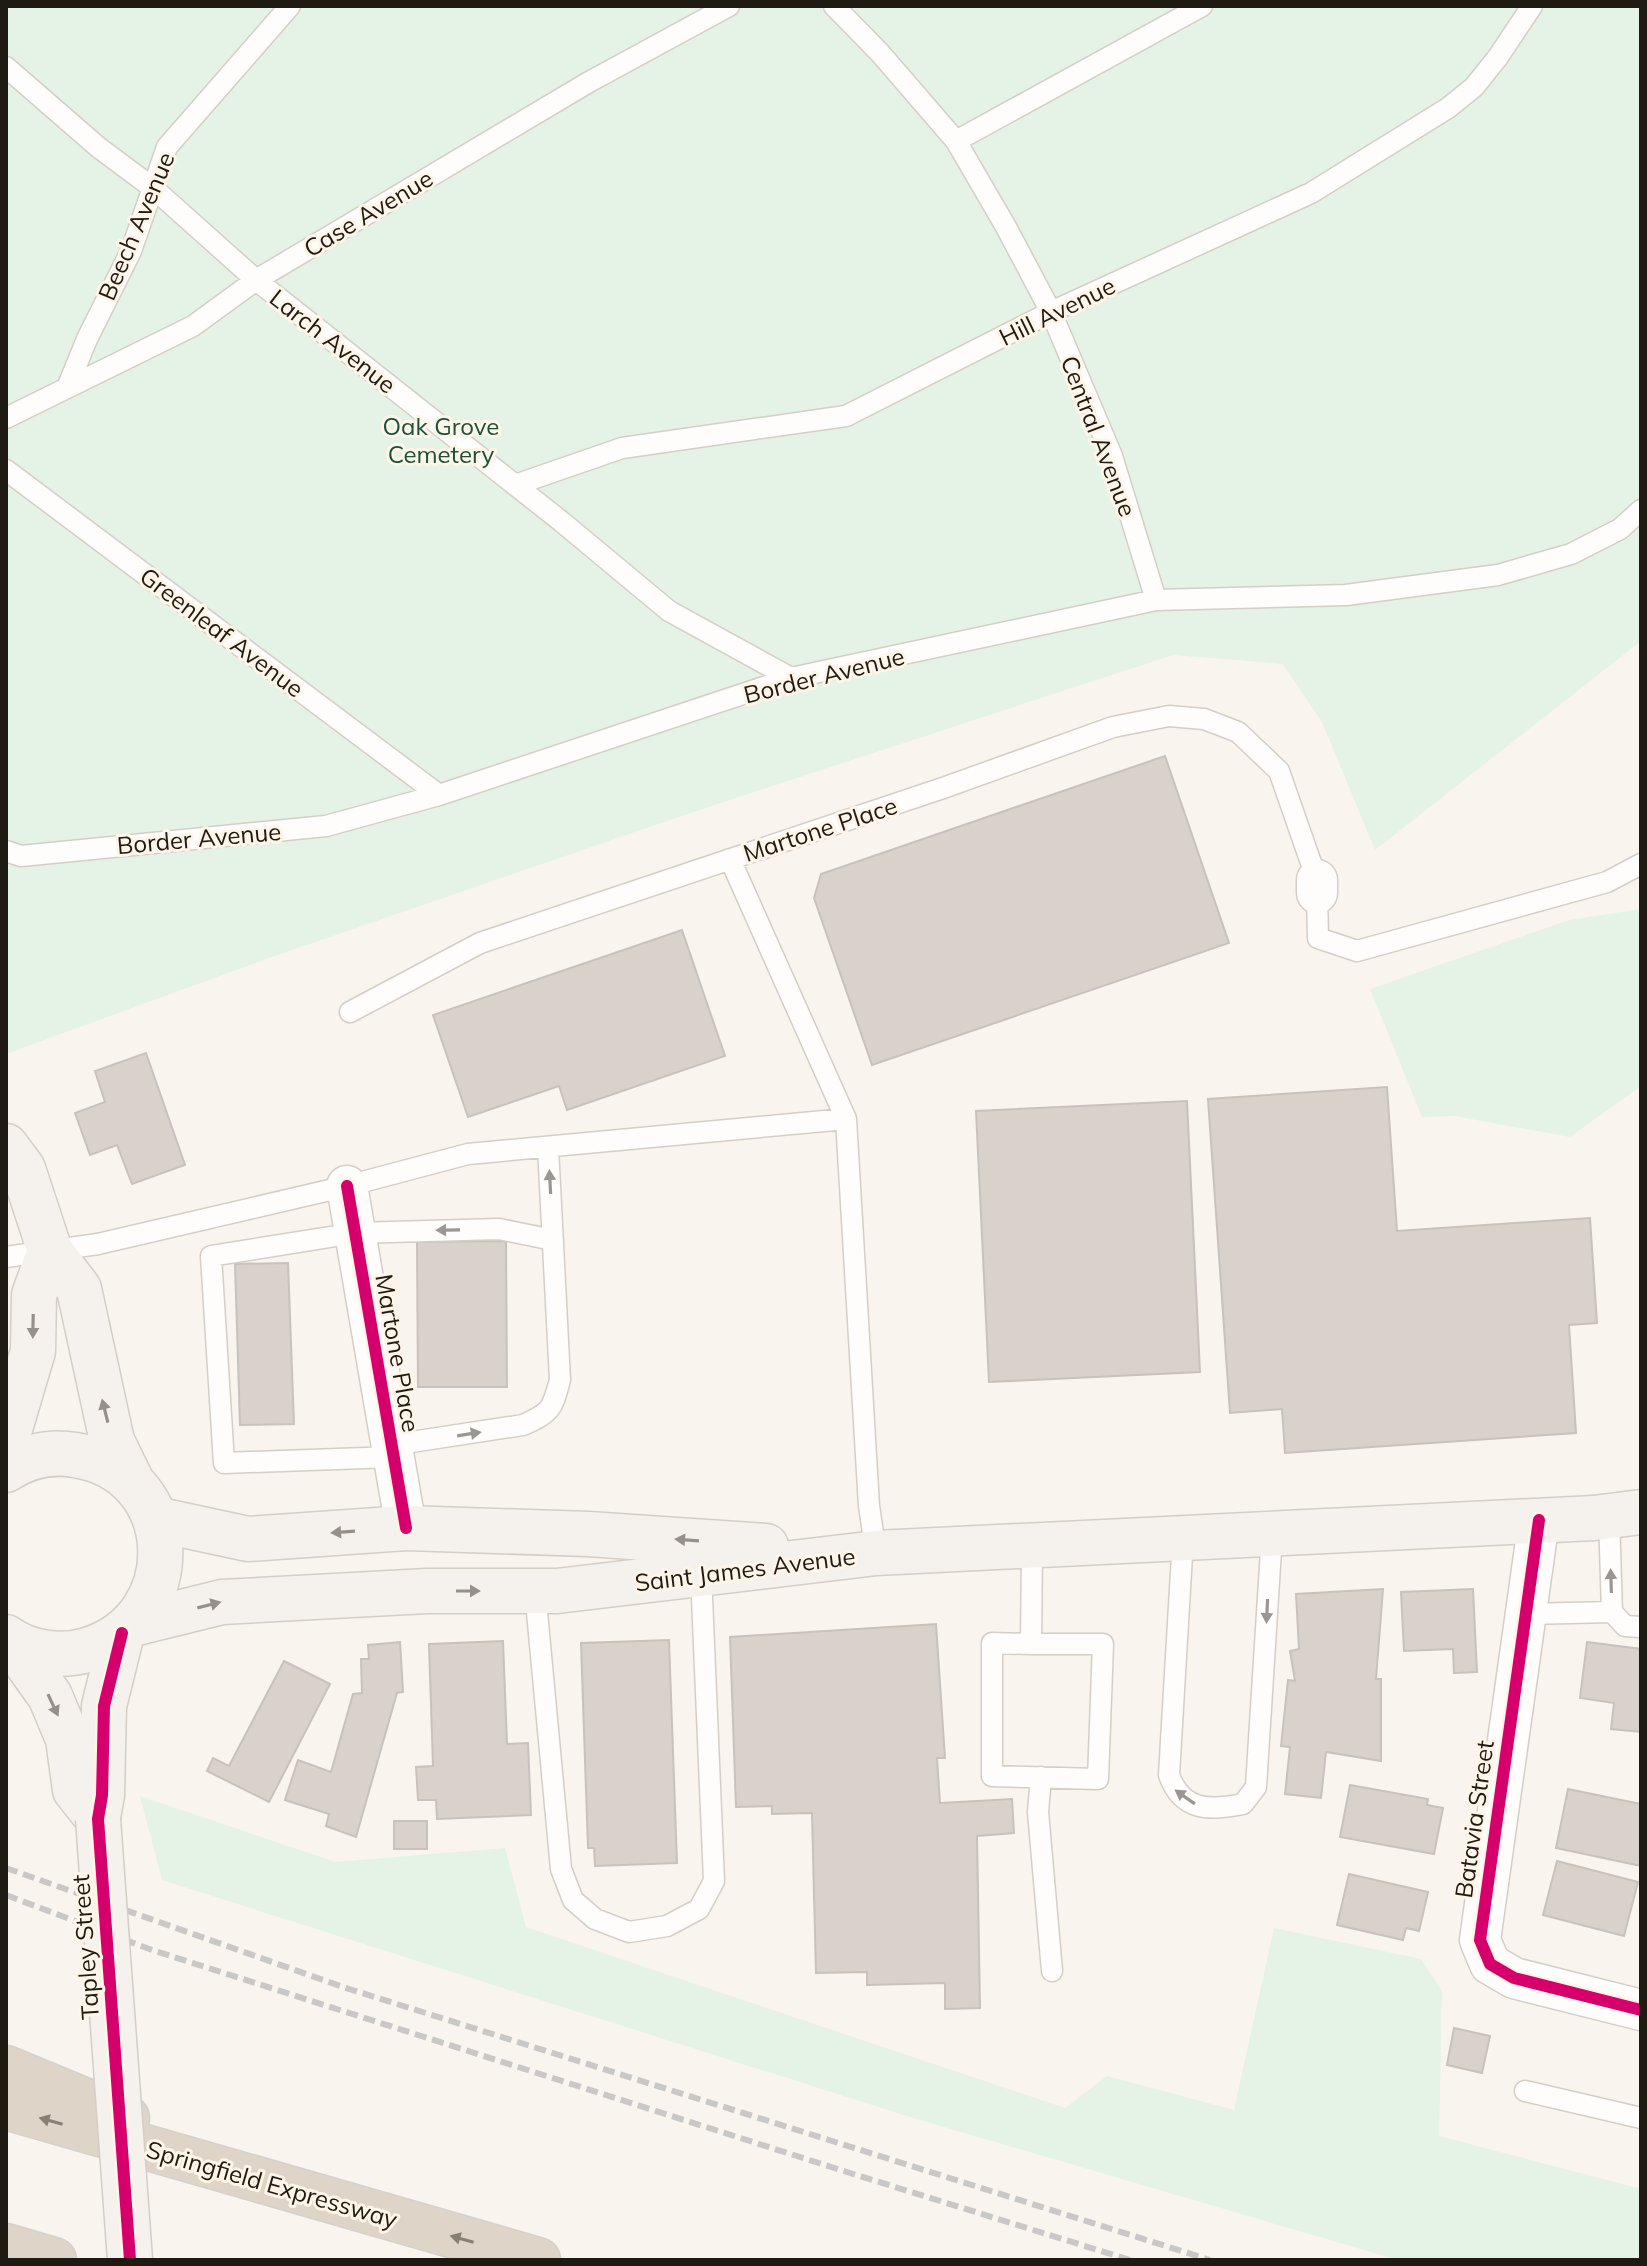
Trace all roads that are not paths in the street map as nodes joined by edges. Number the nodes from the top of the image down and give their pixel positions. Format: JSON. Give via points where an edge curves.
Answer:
{"nodes":[{"id":1,"x":290,"y":6,"type":"edge"},
{"id":2,"x":729,"y":6,"type":"edge"},
{"id":3,"x":834,"y":6,"type":"edge"},
{"id":4,"x":1202,"y":6,"type":"edge"},
{"id":5,"x":1532,"y":6,"type":"edge"},
{"id":6,"x":6,"y":67,"type":"edge"},
{"id":7,"x":956,"y":141,"type":"junction"},
{"id":8,"x":153,"y":188,"type":"junction"},
{"id":9,"x":256,"y":280,"type":"junction"},
{"id":10,"x":1051,"y":312,"type":"junction"},
{"id":11,"x":67,"y":388,"type":"junction"},
{"id":12,"x":6,"y":418,"type":"edge"},
{"id":13,"x":6,"y":470,"type":"edge"},
{"id":14,"x":515,"y":485,"type":"junction"},
{"id":15,"x":1641,"y":510,"type":"edge"},
{"id":16,"x":1156,"y":600,"type":"junction"},
{"id":17,"x":791,"y":678,"type":"junction"},
{"id":18,"x":439,"y":795,"type":"junction"},
{"id":19,"x":6,"y":851,"type":"edge"},
{"id":20,"x":730,"y":859,"type":"junction"},
{"id":21,"x":1641,"y":864,"type":"edge"},
{"id":22,"x":350,"y":1012,"type":"dead end"},
{"id":23,"x":846,"y":1119,"type":"junction"},
{"id":24,"x":6,"y":1146,"type":"edge"},
{"id":25,"x":548,"y":1147,"type":"junction"},
{"id":26,"x":347,"y":1186,"type":"junction"},
{"id":27,"x":355,"y":1233,"type":"junction"},
{"id":28,"x":553,"y":1240,"type":"junction"},
{"id":29,"x":50,"y":1251,"type":"junction"},
{"id":30,"x":6,"y":1257,"type":"edge"},
{"id":31,"x":6,"y":1442,"type":"edge"},
{"id":32,"x":392,"y":1451,"type":"junction"},
{"id":33,"x":6,"y":1470,"type":"edge"},
{"id":34,"x":144,"y":1501,"type":"junction"},
{"id":35,"x":1625,"y":1514,"type":"edge"},
{"id":36,"x":1539,"y":1520,"type":"junction"},
{"id":37,"x":406,"y":1528,"type":"junction"},
{"id":38,"x":1272,"y":1534,"type":"junction"},
{"id":39,"x":1183,"y":1538,"type":"junction"},
{"id":40,"x":1032,"y":1546,"type":"junction"},
{"id":41,"x":876,"y":1553,"type":"junction"},
{"id":42,"x":701,"y":1574,"type":"junction"},
{"id":43,"x":535,"y":1591,"type":"junction"},
{"id":44,"x":1612,"y":1612,"type":"junction"},
{"id":45,"x":1526,"y":1614,"type":"junction"},
{"id":46,"x":1641,"y":1627,"type":"edge"},
{"id":47,"x":128,"y":1629,"type":"junction"},
{"id":48,"x":8,"y":1639,"type":"edge"},
{"id":49,"x":1031,"y":1644,"type":"junction"},
{"id":50,"x":1041,"y":1777,"type":"junction"},
{"id":51,"x":98,"y":1819,"type":"junction"},
{"id":52,"x":1052,"y":1971,"type":"dead end"},
{"id":53,"x":1641,"y":2010,"type":"edge"},
{"id":54,"x":6,"y":2068,"type":"edge"},
{"id":55,"x":1525,"y":2091,"type":"dead end"},
{"id":56,"x":6,"y":2107,"type":"edge"},
{"id":57,"x":1641,"y":2118,"type":"edge"},
{"id":58,"x":333,"y":2202,"type":"junction"},
{"id":59,"x":6,"y":2246,"type":"edge"},
{"id":60,"x":54,"y":2260,"type":"edge"},
{"id":61,"x":130,"y":2260,"type":"edge"},
{"id":62,"x":538,"y":2260,"type":"edge"}],
"edges":[{"from":1,"to":8,"type":"lane","name":"Beech Avenue","via":[[167,147]]},
{"from":2,"to":9,"type":"lane","name":"Case Avenue","via":[[589,82]]},
{"from":3,"to":7,"type":"lane","name":"Central Avenue"},
{"from":4,"to":7,"type":"lane"},
{"from":5,"to":10,"type":"lane","name":"Hill Avenue","via":[[1474,87],[1448,108],[1311,193]]},
{"from":6,"to":8,"type":"lane","name":"Larch Avenue"},
{"from":7,"to":10,"type":"lane","name":"Central Avenue"},
{"from":8,"to":9,"type":"lane","name":"Larch Avenue"},
{"from":8,"to":11,"type":"lane","name":"Beech Avenue","via":[[131,251]]},
{"from":9,"to":11,"type":"lane","name":"Case Avenue","via":[[193,326]]},
{"from":9,"to":14,"type":"lane","name":"Larch Avenue"},
{"from":10,"to":14,"type":"lane","name":"Hill Avenue","via":[[846,416],[622,448]]},
{"from":10,"to":16,"type":"lane","name":"Central Avenue","via":[[1112,456]]},
{"from":11,"to":12,"type":"lane","name":"Case Avenue"},
{"from":13,"to":18,"type":"lane","name":"Greenleaf Avenue"},
{"from":14,"to":17,"type":"lane","name":"Larch Avenue","via":[[669,611]]},
{"from":15,"to":16,"type":"lane","name":"Border Avenue","via":[[1620,529],[1571,554],[1498,575],[1346,595]]},
{"from":16,"to":17,"type":"lane","name":"Border Avenue"},
{"from":17,"to":18,"type":"lane","name":"Border Avenue"},
{"from":18,"to":19,"type":"lane","name":"Border Avenue","via":[[326,826],[21,856]]},
{"from":20,"to":21,"type":"lane","name":"Martone Place","via":[[1113,727],[1169,716],[1204,719],[1238,732],[1279,771],[1317,886],[1318,938],[1357,951],[1607,882]]},
{"from":20,"to":22,"type":"lane","via":[[480,943]]},
{"from":20,"to":23,"type":"lane","name":"Martone Place"},
{"from":23,"to":25,"type":"lane"},
{"from":23,"to":41,"type":"lane","name":"Martone Place"},
{"from":24,"to":29,"type":"main road","via":[[23,1169]]},
{"from":25,"to":26,"type":"lane","via":[[468,1154]]},
{"from":28,"to":25,"type":"lane","one_way":true},
{"from":26,"to":27,"type":"street","name":"Martone Place"},
{"from":26,"to":29,"type":"lane"},
{"from":28,"to":27,"type":"lane","one_way":true,"via":[[499,1229]]},
{"from":27,"to":32,"type":"street","name":"Martone Place"},
{"from":27,"to":32,"type":"lane","via":[[211,1256],[224,1463]]},
{"from":32,"to":28,"type":"lane","one_way":true,"via":[[523,1425],[552,1407],[560,1380]]},
{"from":29,"to":30,"type":"lane"},
{"from":29,"to":31,"type":"main road","one_way":true,"via":[[34,1295],[33,1351]]},
{"from":34,"to":29,"type":"main road","one_way":true,"via":[[112,1441],[79,1289]]},
{"from":32,"to":37,"type":"street","name":"Martone Place"},
{"from":33,"to":34,"type":"main road","via":[[39,1455],[90,1457],[113,1468]]},
{"from":37,"to":34,"type":"main road","name":"Saint James Avenue","one_way":true,"via":[[248,1539]]},
{"from":34,"to":47,"type":"main road","name":"Tapley Street","via":[[161,1547],[159,1575],[150,1601]]},
{"from":35,"to":36,"type":"main road"},
{"from":44,"to":35,"type":"lane","one_way":true},
{"from":36,"to":38,"type":"main road"},
{"from":36,"to":45,"type":"street","name":"Batavia Street"},
{"from":41,"to":37,"type":"main road","name":"Saint James Avenue","one_way":true},
{"from":38,"to":39,"type":"main road"},
{"from":38,"to":39,"type":"lane","one_way":true,"via":[[1256,1787],[1243,1804],[1215,1810],[1188,1802],[1175,1791],[1169,1775]]},
{"from":39,"to":40,"type":"main road"},
{"from":40,"to":41,"type":"main road"},
{"from":40,"to":49,"type":"lane"},
{"from":41,"to":42,"type":"main road","name":"Saint James Avenue"},
{"from":42,"to":43,"type":"main road","name":"Saint James Avenue"},
{"from":42,"to":43,"type":"lane","via":[[714,1881],[699,1909],[667,1926],[629,1932],[595,1919],[573,1900],[561,1869]]},
{"from":47,"to":43,"type":"main road","name":"Saint James Avenue","one_way":true,"via":[[222,1602]]},
{"from":44,"to":45,"type":"lane"},
{"from":44,"to":46,"type":"lane","via":[[1625,1626]]},
{"from":45,"to":53,"type":"street","name":"Batavia Street","via":[[1480,1940],[1490,1964],[1514,1978]]},
{"from":47,"to":48,"type":"main road","name":"Saint James Avenue","via":[[102,1645],[56,1654]]},
{"from":47,"to":51,"type":"main road","name":"Tapley Street","via":[[104,1706]]},
{"from":48,"to":51,"type":"main road","one_way":true,"via":[[50,1696],[68,1739],[75,1790]]},
{"from":49,"to":50,"type":"lane","via":[[992,1643],[992,1776]]},
{"from":49,"to":50,"type":"lane","via":[[1103,1644],[1098,1779]]},
{"from":50,"to":52,"type":"lane","via":[[1038,1812]]},
{"from":51,"to":61,"type":"main road","name":"Tapley Street","bridge":true},
{"from":54,"to":58,"type":"highway"},
{"from":55,"to":57,"type":"lane"},
{"from":58,"to":56,"type":"highway","name":"Springfield Expressway","one_way":true},
{"from":62,"to":58,"type":"highway","name":"Springfield Expressway","one_way":true},
{"from":59,"to":60,"type":"highway"}]}
